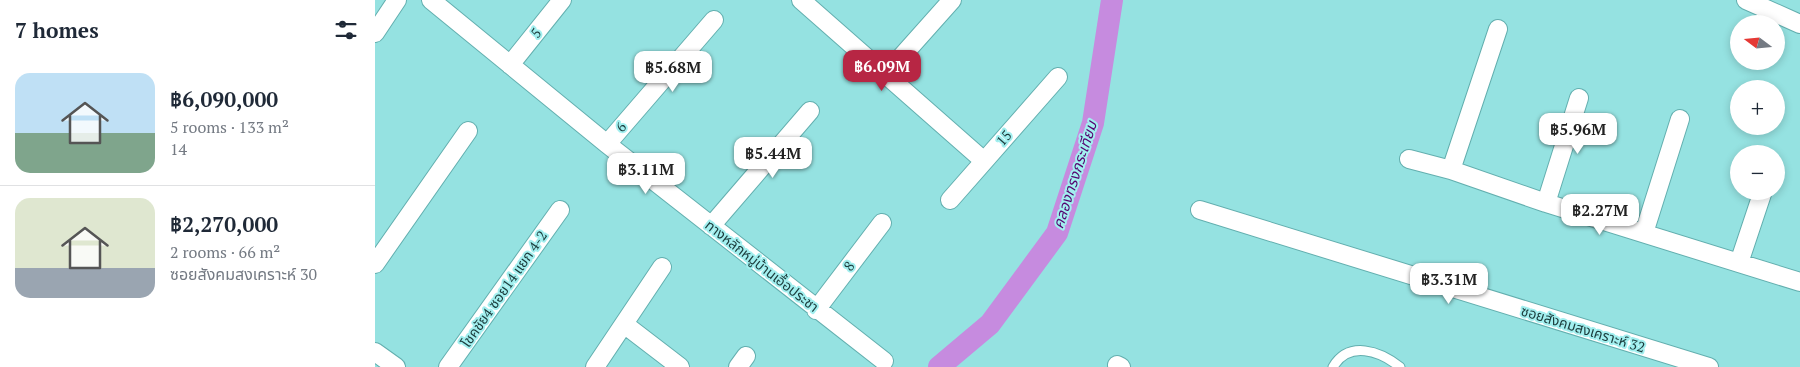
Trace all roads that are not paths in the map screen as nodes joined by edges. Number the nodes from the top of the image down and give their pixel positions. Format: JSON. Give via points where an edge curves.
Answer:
{"nodes":[{"id":1,"x":397,"y":0,"type":"edge"},
{"id":2,"x":431,"y":0,"type":"edge"},
{"id":3,"x":563,"y":0,"type":"edge"},
{"id":4,"x":801,"y":0,"type":"edge"},
{"id":5,"x":952,"y":0,"type":"edge"},
{"id":6,"x":1747,"y":0,"type":"edge"},
{"id":7,"x":714,"y":20,"type":"dead end"},
{"id":8,"x":1800,"y":24,"type":"edge"},
{"id":9,"x":1497,"y":29,"type":"dead end"},
{"id":10,"x":375,"y":33,"type":"edge"},
{"id":11,"x":510,"y":65,"type":"junction"},
{"id":12,"x":886,"y":74,"type":"junction"},
{"id":13,"x":1058,"y":77,"type":"dead end"},
{"id":14,"x":1579,"y":98,"type":"dead end"},
{"id":15,"x":810,"y":110,"type":"dead end"},
{"id":16,"x":1681,"y":119,"type":"dead end"},
{"id":17,"x":468,"y":132,"type":"dead end"},
{"id":18,"x":607,"y":144,"type":"junction"},
{"id":19,"x":1409,"y":158,"type":"dead end"},
{"id":20,"x":984,"y":161,"type":"junction"},
{"id":21,"x":1451,"y":170,"type":"junction"},
{"id":22,"x":951,"y":200,"type":"dead end"},
{"id":23,"x":1760,"y":200,"type":"edge"},
{"id":24,"x":1546,"y":203,"type":"junction"},
{"id":25,"x":560,"y":210,"type":"dead end"},
{"id":26,"x":1200,"y":210,"type":"dead end"},
{"id":27,"x":882,"y":223,"type":"dead end"},
{"id":28,"x":711,"y":226,"type":"junction"},
{"id":29,"x":1644,"y":233,"type":"junction"},
{"id":30,"x":1739,"y":263,"type":"junction"},
{"id":31,"x":375,"y":264,"type":"edge"},
{"id":32,"x":662,"y":267,"type":"dead end"},
{"id":33,"x":1800,"y":282,"type":"edge"},
{"id":34,"x":816,"y":310,"type":"junction"},
{"id":35,"x":624,"y":324,"type":"junction"},
{"id":36,"x":375,"y":352,"type":"edge"},
{"id":37,"x":884,"y":361,"type":"dead end"},
{"id":38,"x":396,"y":367,"type":"edge"},
{"id":39,"x":449,"y":367,"type":"edge"},
{"id":40,"x":595,"y":367,"type":"edge"},
{"id":41,"x":681,"y":367,"type":"edge"},
{"id":42,"x":1333,"y":367,"type":"edge"},
{"id":43,"x":1400,"y":367,"type":"edge"},
{"id":44,"x":1709,"y":367,"type":"edge"}],
"edges":[{"from":1,"to":10,"type":"street"},
{"from":2,"to":11,"type":"street","name":"ทางหลักหมู่บ้านเอื้อประชา"},
{"from":3,"to":11,"type":"street","name":"5"},
{"from":4,"to":12,"type":"street"},
{"from":5,"to":12,"type":"street"},
{"from":6,"to":8,"type":"street"},
{"from":7,"to":18,"type":"street","name":"6"},
{"from":9,"to":21,"type":"street"},
{"from":11,"to":18,"type":"street","name":"ทางหลักหมู่บ้านเอื้อประชา"},
{"from":12,"to":20,"type":"street"},
{"from":13,"to":20,"type":"street","name":"15"},
{"from":14,"to":24,"type":"street"},
{"from":15,"to":28,"type":"street"},
{"from":16,"to":29,"type":"street"},
{"from":17,"to":31,"type":"street"},
{"from":18,"to":28,"type":"street","name":"ทางหลักหมู่บ้านเอื้อประชา"},
{"from":19,"to":21,"type":"street"},
{"from":20,"to":22,"type":"street","name":"15"},
{"from":21,"to":24,"type":"street"},
{"from":23,"to":30,"type":"street"},
{"from":24,"to":29,"type":"street"},
{"from":25,"to":39,"type":"street","name":"โชคชัย4 ซอย14 แยก 4-2"},
{"from":26,"to":44,"type":"street","name":"ซอยสังคมสงเคราะห์ 32"},
{"from":27,"to":34,"type":"street","name":"8"},
{"from":28,"to":34,"type":"street","name":"ทางหลักหมู่บ้านเอื้อประชา"},
{"from":29,"to":30,"type":"street"},
{"from":30,"to":33,"type":"street"},
{"from":32,"to":35,"type":"street"},
{"from":34,"to":37,"type":"street","name":"ทางหลักหมู่บ้านเอื้อประชา"},
{"from":35,"to":40,"type":"street"},
{"from":35,"to":41,"type":"street"},
{"from":36,"to":38,"type":"street"},
{"from":42,"to":43,"type":"lane","via":[[1346,354],[1358,350],[1380,354]]}]}
